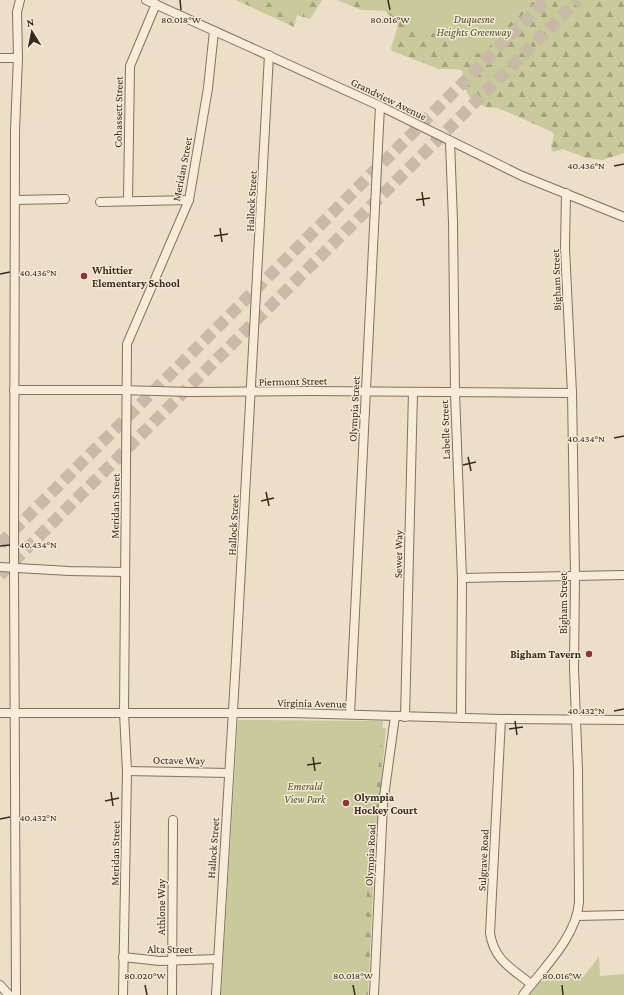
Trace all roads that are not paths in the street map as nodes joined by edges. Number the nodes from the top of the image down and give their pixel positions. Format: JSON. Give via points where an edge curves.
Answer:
{"nodes":[{"id":1,"x":20,"y":0,"type":"edge"},
{"id":2,"x":146,"y":0,"type":"edge"},
{"id":3,"x":156,"y":4,"type":"junction"},
{"id":4,"x":214,"y":31,"type":"junction"},
{"id":5,"x":269,"y":55,"type":"junction"},
{"id":6,"x":0,"y":58,"type":"edge"},
{"id":7,"x":18,"y":58,"type":"junction"},
{"id":8,"x":380,"y":106,"type":"junction"},
{"id":9,"x":450,"y":141,"type":"junction"},
{"id":10,"x":566,"y":193,"type":"junction"},
{"id":11,"x":65,"y":198,"type":"dead end"},
{"id":12,"x":15,"y":200,"type":"junction"},
{"id":13,"x":189,"y":200,"type":"junction"},
{"id":14,"x":128,"y":201,"type":"junction"},
{"id":15,"x":100,"y":202,"type":"dead end"},
{"id":16,"x":624,"y":217,"type":"edge"},
{"id":17,"x":14,"y":390,"type":"junction"},
{"id":18,"x":127,"y":390,"type":"junction"},
{"id":19,"x":365,"y":391,"type":"junction"},
{"id":20,"x":251,"y":392,"type":"junction"},
{"id":21,"x":413,"y":392,"type":"junction"},
{"id":22,"x":455,"y":393,"type":"junction"},
{"id":23,"x":572,"y":393,"type":"junction"},
{"id":24,"x":0,"y":568,"type":"edge"},
{"id":25,"x":14,"y":568,"type":"junction"},
{"id":26,"x":125,"y":572,"type":"junction"},
{"id":27,"x":624,"y":575,"type":"edge"},
{"id":28,"x":575,"y":576,"type":"junction"},
{"id":29,"x":462,"y":578,"type":"junction"},
{"id":30,"x":14,"y":712,"type":"junction"},
{"id":31,"x":0,"y":713,"type":"edge"},
{"id":32,"x":124,"y":713,"type":"junction"},
{"id":33,"x":233,"y":713,"type":"junction"},
{"id":34,"x":350,"y":714,"type":"junction"},
{"id":35,"x":395,"y":716,"type":"junction"},
{"id":36,"x":405,"y":717,"type":"junction"},
{"id":37,"x":462,"y":718,"type":"junction"},
{"id":38,"x":501,"y":719,"type":"junction"},
{"id":39,"x":576,"y":719,"type":"junction"},
{"id":40,"x":624,"y":720,"type":"edge"},
{"id":41,"x":128,"y":771,"type":"junction"},
{"id":42,"x":229,"y":773,"type":"junction"},
{"id":43,"x":173,"y":820,"type":"dead end"},
{"id":44,"x":577,"y":916,"type":"junction"},
{"id":45,"x":624,"y":916,"type":"edge"},
{"id":46,"x":123,"y":957,"type":"junction"},
{"id":47,"x":217,"y":959,"type":"junction"},
{"id":48,"x":172,"y":961,"type":"junction"},
{"id":49,"x":531,"y":984,"type":"junction"},
{"id":50,"x":0,"y":985,"type":"edge"},
{"id":51,"x":9,"y":995,"type":"edge"},
{"id":52,"x":16,"y":995,"type":"edge"},
{"id":53,"x":123,"y":995,"type":"edge"},
{"id":54,"x":172,"y":995,"type":"edge"},
{"id":55,"x":216,"y":995,"type":"edge"},
{"id":56,"x":374,"y":995,"type":"edge"},
{"id":57,"x":522,"y":995,"type":"edge"}],
"edges":[{"from":1,"to":7,"type":"street","via":[[17,12]]},
{"from":2,"to":3,"type":"street","name":"Grandview Avenue"},
{"from":3,"to":4,"type":"street","name":"Grandview Avenue"},
{"from":3,"to":14,"type":"street","name":"Cohassett Street","via":[[130,66]]},
{"from":4,"to":5,"type":"street","name":"Grandview Avenue"},
{"from":4,"to":13,"type":"street","name":"Meridan Street","via":[[208,88]]},
{"from":5,"to":8,"type":"street","name":"Grandview Avenue"},
{"from":5,"to":20,"type":"street","name":"Hallock Street"},
{"from":6,"to":7,"type":"street"},
{"from":7,"to":12,"type":"street"},
{"from":8,"to":9,"type":"street","name":"Grandview Avenue"},
{"from":8,"to":19,"type":"street","name":"Olympia Street"},
{"from":9,"to":10,"type":"street","name":"Grandview Avenue","via":[[522,176]]},
{"from":9,"to":22,"type":"street","name":"Labelle Street"},
{"from":10,"to":16,"type":"street","name":"Grandview Avenue"},
{"from":10,"to":23,"type":"street","name":"Bigham Street","via":[[565,248]]},
{"from":11,"to":12,"type":"street"},
{"from":12,"to":17,"type":"street"},
{"from":13,"to":14,"type":"street"},
{"from":13,"to":18,"type":"street","name":"Meridan Street","via":[[127,344]]},
{"from":14,"to":15,"type":"street"},
{"from":17,"to":18,"type":"street","name":"Piermont Street"},
{"from":17,"to":25,"type":"street"},
{"from":18,"to":20,"type":"street","name":"Piermont Street"},
{"from":18,"to":26,"type":"street","name":"Meridan Street"},
{"from":19,"to":20,"type":"street","name":"Piermont Street"},
{"from":19,"to":21,"type":"street","name":"Piermont Street"},
{"from":19,"to":34,"type":"street","name":"Olympia Street"},
{"from":20,"to":33,"type":"street","name":"Hallock Street"},
{"from":21,"to":22,"type":"street","name":"Piermont Street"},
{"from":21,"to":36,"type":"street","name":"Sewer Way"},
{"from":22,"to":23,"type":"street","name":"Piermont Street"},
{"from":22,"to":29,"type":"street","name":"Labelle Street"},
{"from":23,"to":28,"type":"street","name":"Bigham Street"},
{"from":24,"to":25,"type":"street"},
{"from":25,"to":26,"type":"street"},
{"from":25,"to":30,"type":"street"},
{"from":26,"to":32,"type":"street","name":"Meridan Street"},
{"from":27,"to":28,"type":"street"},
{"from":28,"to":29,"type":"street"},
{"from":28,"to":39,"type":"street","name":"Bigham Street"},
{"from":29,"to":37,"type":"street","name":"Labelle Street"},
{"from":30,"to":31,"type":"street","name":"Virginia Avenue"},
{"from":30,"to":32,"type":"street","name":"Virginia Avenue"},
{"from":30,"to":52,"type":"street"},
{"from":32,"to":33,"type":"street","name":"Virginia Avenue"},
{"from":32,"to":41,"type":"street","name":"Meridan Street"},
{"from":33,"to":34,"type":"street","name":"Virginia Avenue"},
{"from":33,"to":42,"type":"street","name":"Hallock Street"},
{"from":34,"to":35,"type":"street","name":"Virginia Avenue"},
{"from":35,"to":36,"type":"street","name":"Virginia Avenue"},
{"from":35,"to":56,"type":"street","name":"Olympia Road","via":[[383,804]]},
{"from":36,"to":37,"type":"street","name":"Virginia Avenue"},
{"from":37,"to":38,"type":"street","name":"Virginia Avenue"},
{"from":38,"to":39,"type":"street","name":"Virginia Avenue"},
{"from":38,"to":49,"type":"street","name":"Sulgrave Road","via":[[490,933],[493,947],[500,959]]},
{"from":39,"to":40,"type":"street","name":"Virginia Avenue"},
{"from":39,"to":44,"type":"street","name":"Bigham Street","via":[[579,888]]},
{"from":41,"to":42,"type":"street","name":"Octave Way"},
{"from":41,"to":46,"type":"street","name":"Meridan Street"},
{"from":42,"to":47,"type":"street","name":"Hallock Street"},
{"from":43,"to":48,"type":"street","name":"Athlone Way"},
{"from":44,"to":45,"type":"street"},
{"from":44,"to":49,"type":"street","name":"Bigham Street","via":[[567,939]]},
{"from":46,"to":48,"type":"street","name":"Alta Street"},
{"from":46,"to":53,"type":"street","name":"Meridan Street"},
{"from":47,"to":48,"type":"street","name":"Alta Street"},
{"from":47,"to":55,"type":"street","name":"Hallock Street"},
{"from":48,"to":54,"type":"street","name":"Athlone Way"},
{"from":49,"to":57,"type":"street","name":"Bigham Street"},
{"from":50,"to":51,"type":"street"}]}
